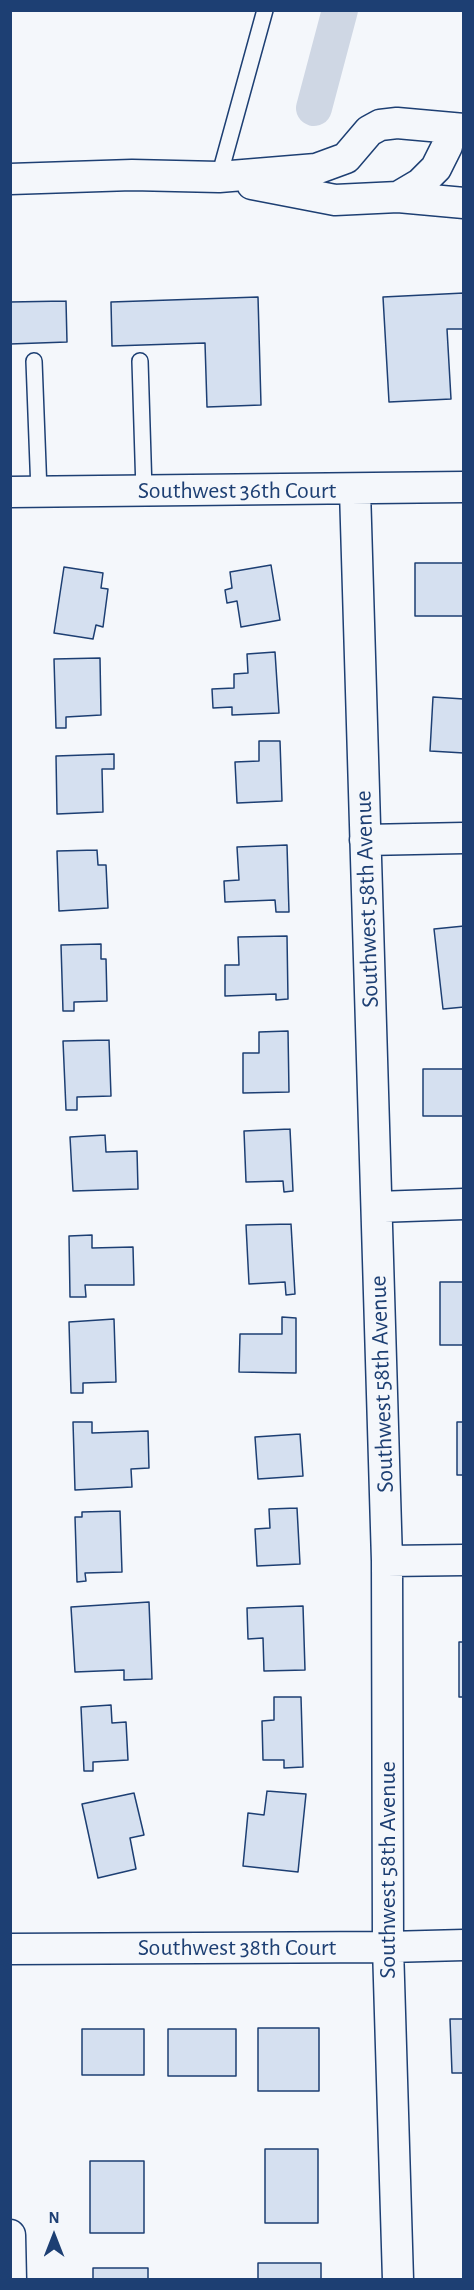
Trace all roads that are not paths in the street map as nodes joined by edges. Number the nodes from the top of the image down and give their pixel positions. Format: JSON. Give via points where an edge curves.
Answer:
{"nodes":[{"id":1,"x":265,"y":10,"type":"edge"},
{"id":2,"x":457,"y":129,"type":"edge"},
{"id":3,"x":219,"y":177,"type":"junction"},
{"id":4,"x":10,"y":179,"type":"edge"},
{"id":5,"x":398,"y":197,"type":"junction"},
{"id":6,"x":464,"y":203,"type":"edge"},
{"id":7,"x":34,"y":361,"type":"dead end"},
{"id":8,"x":141,"y":361,"type":"dead end"},
{"id":9,"x":464,"y":487,"type":"edge"},
{"id":10,"x":355,"y":490,"type":"junction"},
{"id":11,"x":144,"y":491,"type":"junction"},
{"id":12,"x":25,"y":492,"type":"edge"},
{"id":13,"x":464,"y":838,"type":"edge"},
{"id":14,"x":365,"y":840,"type":"junction"},
{"id":15,"x":464,"y":1204,"type":"edge"},
{"id":16,"x":377,"y":1207,"type":"junction"},
{"id":17,"x":464,"y":1560,"type":"edge"},
{"id":18,"x":387,"y":1562,"type":"junction"},
{"id":19,"x":464,"y":1945,"type":"edge"},
{"id":20,"x":388,"y":1947,"type":"junction"},
{"id":21,"x":10,"y":1948,"type":"edge"},
{"id":22,"x":10,"y":2235,"type":"edge"},
{"id":23,"x":12,"y":2280,"type":"edge"},
{"id":24,"x":398,"y":2280,"type":"edge"}],
"edges":[{"from":1,"to":3,"type":"lane"},
{"from":2,"to":3,"type":"street","via":[[380,125],[369,131],[346,158],[333,164],[316,169]]},
{"from":2,"to":5,"type":"street","via":[[436,168],[420,184]]},
{"from":3,"to":4,"type":"street"},
{"from":3,"to":5,"type":"street","via":[[335,200]]},
{"from":5,"to":6,"type":"street"},
{"from":7,"to":12,"type":"lane"},
{"from":8,"to":11,"type":"lane"},
{"from":9,"to":10,"type":"street","name":"Southwest 36th Court"},
{"from":10,"to":11,"type":"street","name":"Southwest 36th Court"},
{"from":10,"to":14,"type":"street","name":"Southwest 58th Avenue"},
{"from":11,"to":12,"type":"street","name":"Southwest 36th Court"},
{"from":13,"to":14,"type":"street"},
{"from":14,"to":16,"type":"street","name":"Southwest 58th Avenue"},
{"from":15,"to":16,"type":"street"},
{"from":16,"to":18,"type":"street","name":"Southwest 58th Avenue"},
{"from":17,"to":18,"type":"street"},
{"from":18,"to":20,"type":"street","name":"Southwest 58th Avenue"},
{"from":19,"to":20,"type":"street","name":"Southwest 38th Court"},
{"from":20,"to":21,"type":"street","name":"Southwest 38th Court"},
{"from":20,"to":24,"type":"street","name":"Southwest 58th Avenue"},
{"from":22,"to":23,"type":"street"}]}
